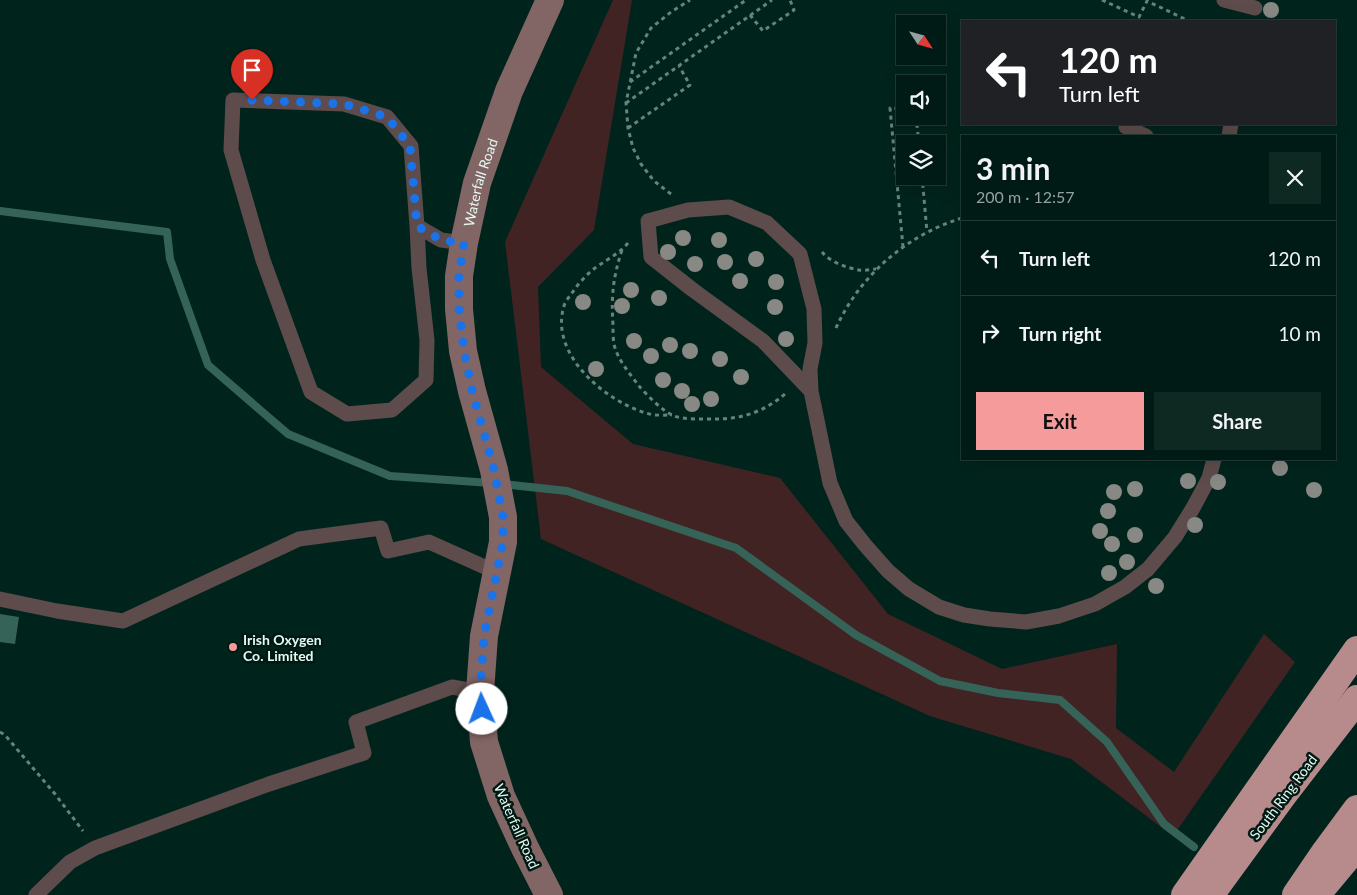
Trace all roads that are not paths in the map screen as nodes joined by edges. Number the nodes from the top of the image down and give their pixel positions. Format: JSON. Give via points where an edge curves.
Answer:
{"nodes":[{"id":1,"x":550,"y":0,"type":"edge"},
{"id":2,"x":1224,"y":0,"type":"edge"},
{"id":3,"x":1255,"y":10,"type":"edge"},
{"id":4,"x":1126,"y":127,"type":"dead end"},
{"id":5,"x":1144,"y":135,"type":"edge"},
{"id":6,"x":417,"y":226,"type":"junction"},
{"id":7,"x":464,"y":243,"type":"junction"},
{"id":8,"x":811,"y":391,"type":"junction"},
{"id":9,"x":1214,"y":460,"type":"edge"},
{"id":10,"x":496,"y":572,"type":"junction"},
{"id":11,"x":0,"y":599,"type":"edge"},
{"id":12,"x":1357,"y":650,"type":"edge"},
{"id":13,"x":480,"y":692,"type":"junction"},
{"id":14,"x":1357,"y":699,"type":"edge"},
{"id":15,"x":1357,"y":809,"type":"edge"},
{"id":16,"x":1357,"y":846,"type":"edge"},
{"id":17,"x":36,"y":895,"type":"edge"},
{"id":18,"x":549,"y":895,"type":"edge"},
{"id":19,"x":1186,"y":895,"type":"edge"},
{"id":20,"x":1210,"y":895,"type":"edge"},
{"id":21,"x":1296,"y":895,"type":"edge"},
{"id":22,"x":1316,"y":895,"type":"edge"}],
"edges":[{"from":1,"to":7,"type":"street","name":"Waterfall Road","via":[[494,132],[477,183]]},
{"from":2,"to":3,"type":"lane"},
{"from":4,"to":5,"type":"lane"},
{"from":6,"to":6,"type":"lane","via":[[410,146],[387,117],[344,104],[233,100],[231,150],[263,260],[311,392],[347,414],[392,410],[426,380],[427,340]]},
{"from":6,"to":7,"type":"lane","via":[[441,240]]},
{"from":7,"to":10,"type":"street","name":"Waterfall Road","via":[[459,276],[464,351],[503,517],[503,542]]},
{"from":8,"to":8,"type":"lane","via":[[814,309],[800,254],[767,223],[729,208],[688,210],[648,221],[650,257],[763,341]]},
{"from":8,"to":9,"type":"lane","via":[[830,483],[846,520],[888,571],[910,589],[939,607],[964,615],[1026,622],[1059,616],[1095,604],[1125,587],[1148,569],[1175,537],[1209,478]]},
{"from":10,"to":11,"type":"lane","via":[[429,542],[388,551],[381,528],[299,539],[123,621]]},
{"from":10,"to":13,"type":"street","name":"Waterfall Road","via":[[484,636]]},
{"from":12,"to":19,"type":"highway"},
{"from":13,"to":17,"type":"lane","via":[[452,687],[356,722],[364,753],[95,848],[70,862]]},
{"from":13,"to":18,"type":"street","name":"Waterfall Road","via":[[484,742],[500,796]]},
{"from":14,"to":20,"type":"highway","name":"South Ring Road"},
{"from":15,"to":21,"type":"highway"},
{"from":16,"to":22,"type":"highway"}]}
